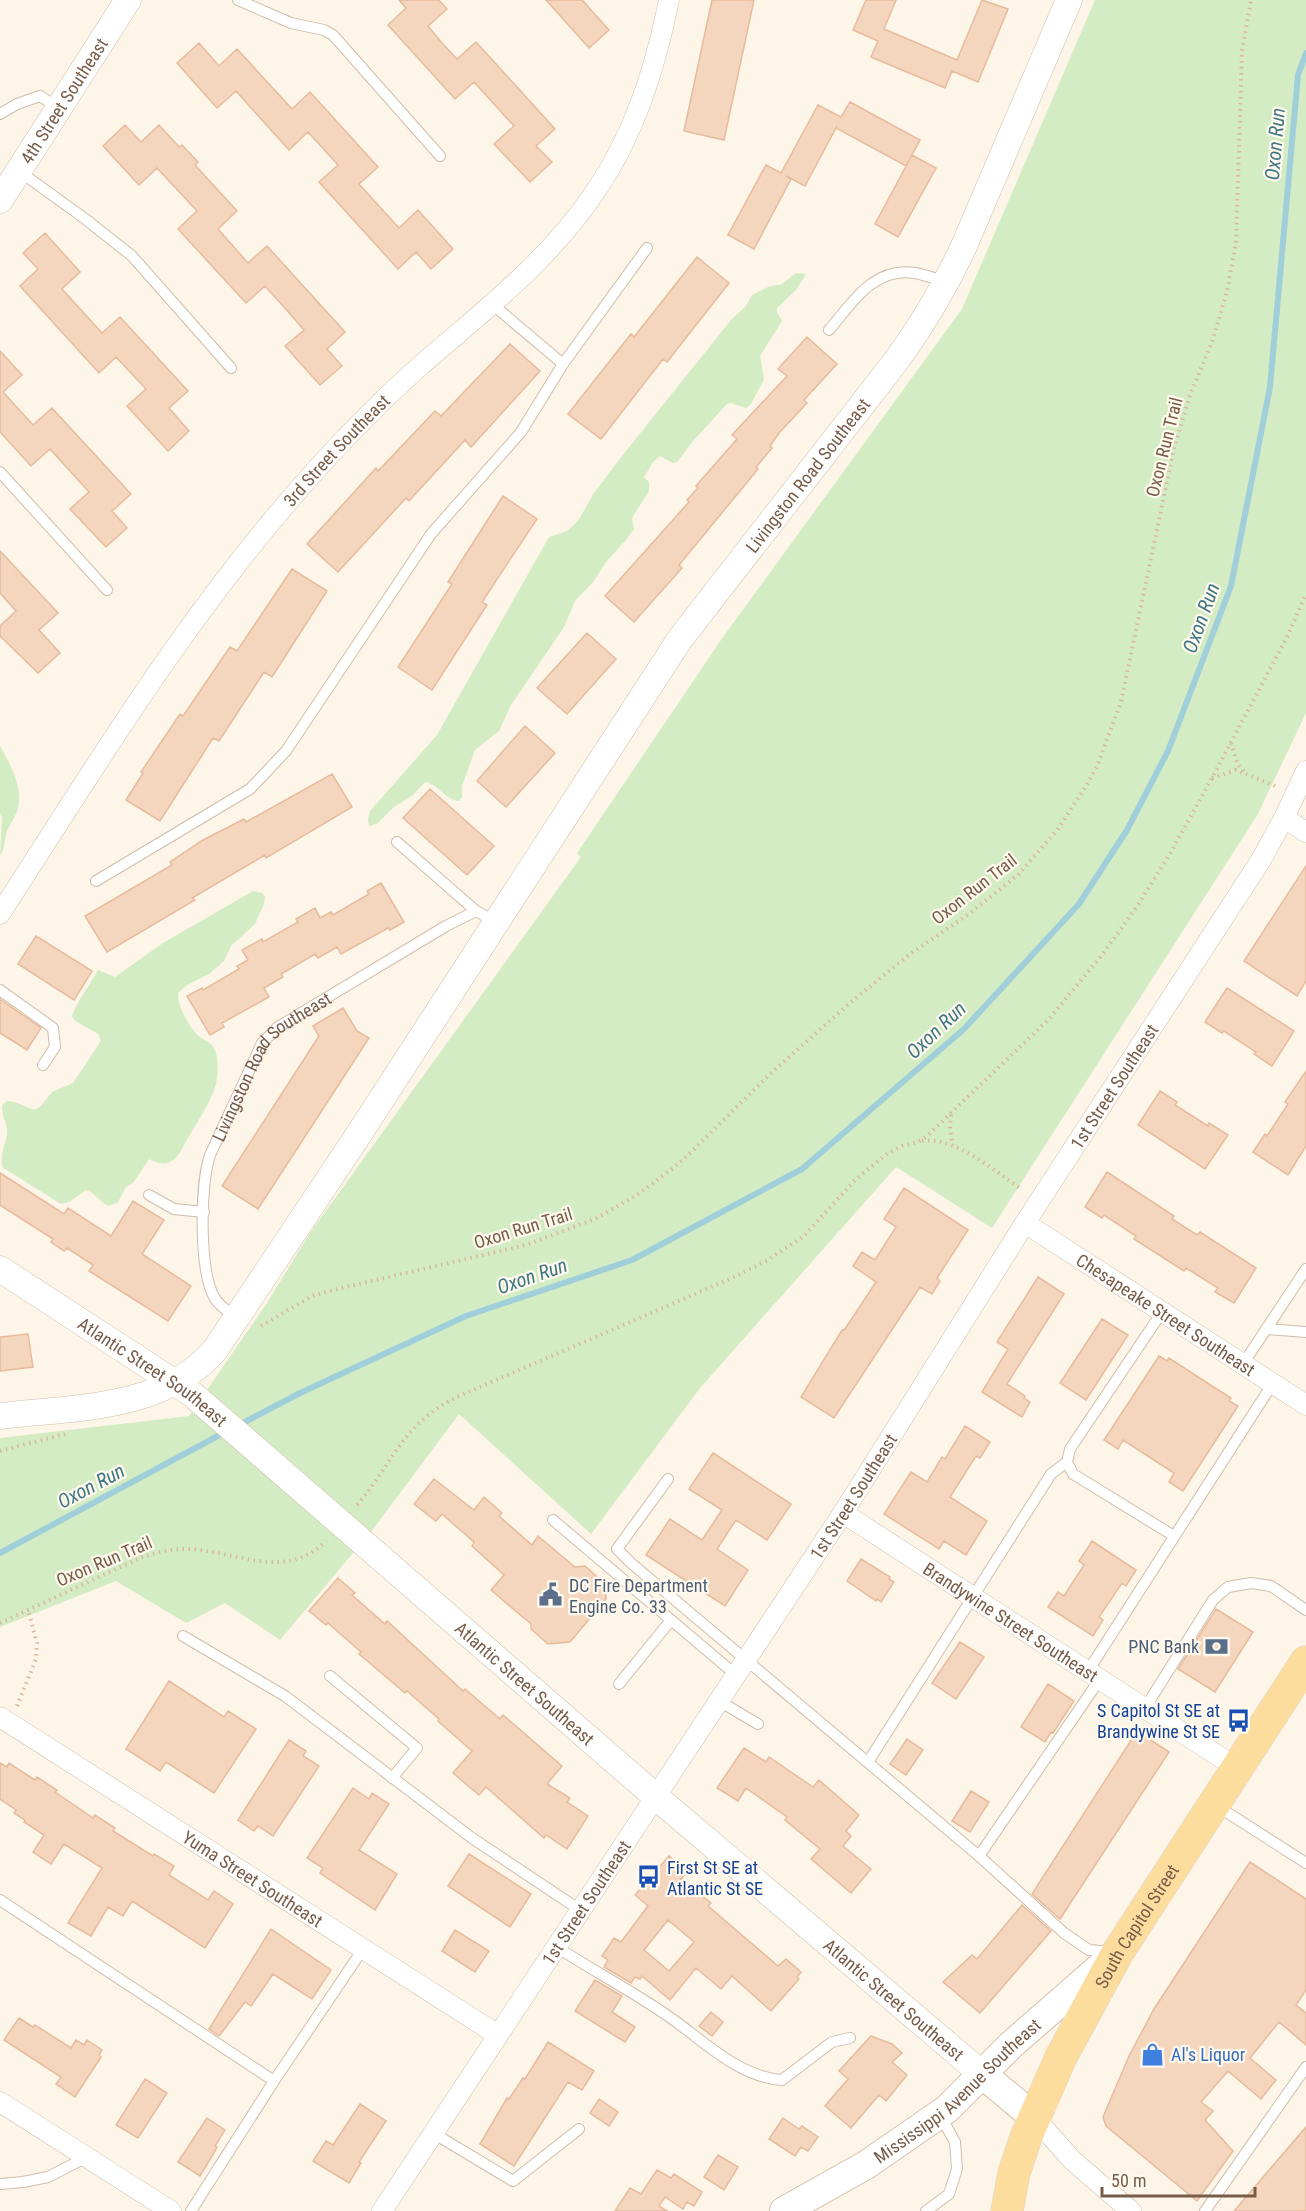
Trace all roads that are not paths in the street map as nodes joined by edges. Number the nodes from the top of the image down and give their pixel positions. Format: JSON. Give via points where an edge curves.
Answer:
{"nodes":[{"id":1,"x":128,"y":0,"type":"edge"},
{"id":2,"x":238,"y":0,"type":"edge"},
{"id":3,"x":669,"y":0,"type":"edge"},
{"id":4,"x":1064,"y":4,"type":"edge"},
{"id":5,"x":59,"y":108,"type":"junction"},
{"id":6,"x":0,"y":114,"type":"edge"},
{"id":7,"x":440,"y":156,"type":"dead end"},
{"id":8,"x":18,"y":171,"type":"junction"},
{"id":9,"x":0,"y":200,"type":"edge"},
{"id":10,"x":647,"y":248,"type":"dead end"},
{"id":11,"x":947,"y":282,"type":"junction"},
{"id":12,"x":492,"y":304,"type":"junction"},
{"id":13,"x":829,"y":330,"type":"dead end"},
{"id":14,"x":563,"y":364,"type":"junction"},
{"id":15,"x":231,"y":368,"type":"dead end"},
{"id":16,"x":0,"y":472,"type":"edge"},
{"id":17,"x":107,"y":590,"type":"dead end"},
{"id":18,"x":1306,"y":771,"type":"edge"},
{"id":19,"x":1284,"y":818,"type":"junction"},
{"id":20,"x":1306,"y":832,"type":"edge"},
{"id":21,"x":397,"y":842,"type":"dead end"},
{"id":22,"x":96,"y":881,"type":"dead end"},
{"id":23,"x":0,"y":914,"type":"edge"},
{"id":24,"x":486,"y":916,"type":"junction"},
{"id":25,"x":0,"y":990,"type":"edge"},
{"id":26,"x":43,"y":1065,"type":"dead end"},
{"id":27,"x":149,"y":1195,"type":"dead end"},
{"id":28,"x":204,"y":1212,"type":"junction"},
{"id":29,"x":1025,"y":1223,"type":"junction"},
{"id":30,"x":0,"y":1269,"type":"edge"},
{"id":31,"x":1306,"y":1269,"type":"edge"},
{"id":32,"x":1162,"y":1311,"type":"junction"},
{"id":33,"x":249,"y":1322,"type":"junction"},
{"id":34,"x":1266,"y":1329,"type":"junction"},
{"id":35,"x":1306,"y":1332,"type":"edge"},
{"id":36,"x":1243,"y":1364,"type":"junction"},
{"id":37,"x":175,"y":1383,"type":"junction"},
{"id":38,"x":1272,"y":1383,"type":"junction"},
{"id":39,"x":1306,"y":1405,"type":"edge"},
{"id":40,"x":0,"y":1416,"type":"edge"},
{"id":41,"x":1067,"y":1462,"type":"junction"},
{"id":42,"x":668,"y":1479,"type":"dead end"},
{"id":43,"x":843,"y":1513,"type":"junction"},
{"id":44,"x":553,"y":1520,"type":"dead end"},
{"id":45,"x":1174,"y":1536,"type":"junction"},
{"id":46,"x":974,"y":1597,"type":"junction"},
{"id":47,"x":1306,"y":1610,"type":"edge"},
{"id":48,"x":671,"y":1620,"type":"junction"},
{"id":49,"x":183,"y":1636,"type":"dead end"},
{"id":50,"x":1306,"y":1662,"type":"edge"},
{"id":51,"x":741,"y":1667,"type":"junction"},
{"id":52,"x":1094,"y":1675,"type":"junction"},
{"id":53,"x":330,"y":1676,"type":"dead end"},
{"id":54,"x":619,"y":1684,"type":"dead end"},
{"id":55,"x":719,"y":1701,"type":"junction"},
{"id":56,"x":1144,"y":1708,"type":"junction"},
{"id":57,"x":4,"y":1719,"type":"edge"},
{"id":58,"x":758,"y":1724,"type":"dead end"},
{"id":59,"x":868,"y":1762,"type":"junction"},
{"id":60,"x":1238,"y":1768,"type":"junction"},
{"id":61,"x":392,"y":1778,"type":"junction"},
{"id":62,"x":655,"y":1796,"type":"junction"},
{"id":63,"x":1214,"y":1804,"type":"junction"},
{"id":64,"x":979,"y":1856,"type":"junction"},
{"id":65,"x":1306,"y":1863,"type":"edge"},
{"id":66,"x":0,"y":1900,"type":"edge"},
{"id":67,"x":580,"y":1910,"type":"junction"},
{"id":68,"x":555,"y":1947,"type":"junction"},
{"id":69,"x":363,"y":1949,"type":"junction"},
{"id":70,"x":1118,"y":1952,"type":"junction"},
{"id":71,"x":498,"y":2035,"type":"junction"},
{"id":72,"x":850,"y":2038,"type":"dead end"},
{"id":73,"x":1306,"y":2067,"type":"edge"},
{"id":74,"x":982,"y":2074,"type":"junction"},
{"id":75,"x":274,"y":2080,"type":"junction"},
{"id":76,"x":0,"y":2102,"type":"edge"},
{"id":77,"x":940,"y":2115,"type":"junction"},
{"id":78,"x":1035,"y":2118,"type":"junction"},
{"id":79,"x":579,"y":2129,"type":"dead end"},
{"id":80,"x":433,"y":2133,"type":"junction"},
{"id":81,"x":87,"y":2156,"type":"junction"},
{"id":82,"x":0,"y":2184,"type":"edge"},
{"id":83,"x":171,"y":2211,"type":"edge"},
{"id":84,"x":191,"y":2211,"type":"edge"},
{"id":85,"x":382,"y":2211,"type":"edge"},
{"id":86,"x":784,"y":2211,"type":"edge"},
{"id":87,"x":926,"y":2211,"type":"edge"},
{"id":88,"x":1007,"y":2211,"type":"edge"},
{"id":89,"x":1131,"y":2211,"type":"edge"},
{"id":90,"x":1205,"y":2211,"type":"edge"}],
"edges":[{"from":1,"to":5,"type":"street","name":"4th Street Southeast"},
{"from":2,"to":7,"type":"lane","via":[[291,23],[333,35]]},
{"from":3,"to":12,"type":"street","name":"3rd Street Southeast","via":[[643,98],[606,175],[559,239]]},
{"from":4,"to":11,"type":"street","name":"Livingston Road Southeast"},
{"from":5,"to":6,"type":"lane","via":[[40,96]]},
{"from":5,"to":8,"type":"street","name":"4th Street Southeast"},
{"from":8,"to":9,"type":"street","name":"4th Street Southeast"},
{"from":8,"to":15,"type":"lane","via":[[132,256]]},
{"from":10,"to":14,"type":"lane"},
{"from":11,"to":13,"type":"lane","via":[[915,273],[885,275],[867,286]]},
{"from":11,"to":24,"type":"street","name":"Livingston Road Southeast","via":[[896,361],[680,639]]},
{"from":12,"to":14,"type":"lane"},
{"from":12,"to":23,"type":"street","name":"3rd Street Southeast","via":[[390,394],[301,487],[223,582],[160,668]]},
{"from":14,"to":22,"type":"lane","via":[[521,432],[431,534],[286,751],[250,789]]},
{"from":16,"to":17,"type":"lane"},
{"from":18,"to":19,"type":"street","name":"1st Street Southeast"},
{"from":19,"to":20,"type":"street"},
{"from":19,"to":29,"type":"street","name":"1st Street Southeast","via":[[1251,876]]},
{"from":21,"to":24,"type":"lane"},
{"from":24,"to":28,"type":"lane","name":"Livingston Road Southeast","via":[[446,926],[267,1036],[210,1155]]},
{"from":24,"to":33,"type":"street","name":"Livingston Road Southeast"},
{"from":25,"to":26,"type":"lane","via":[[53,1028],[55,1047]]},
{"from":27,"to":28,"type":"lane","via":[[174,1209]]},
{"from":28,"to":33,"type":"lane","name":"Livingston Road Southeast","via":[[203,1256],[210,1286],[219,1304]]},
{"from":29,"to":32,"type":"street","name":"Chesapeake Street Southeast"},
{"from":29,"to":43,"type":"street","name":"1st Street Southeast"},
{"from":30,"to":37,"type":"street","name":"Atlantic Street Southeast"},
{"from":31,"to":34,"type":"lane"},
{"from":32,"to":36,"type":"street","name":"Chesapeake Street Southeast"},
{"from":32,"to":41,"type":"lane","via":[[1070,1449]]},
{"from":33,"to":37,"type":"street","name":"Livingston Road Southeast"},
{"from":34,"to":35,"type":"lane"},
{"from":34,"to":36,"type":"lane"},
{"from":36,"to":38,"type":"street","name":"Chesapeake Street Southeast"},
{"from":37,"to":40,"type":"street","name":"Livingston Road Southeast","via":[[126,1401]]},
{"from":37,"to":62,"type":"street","name":"Atlantic Street Southeast"},
{"from":38,"to":39,"type":"street","name":"Chesapeake Street Southeast"},
{"from":38,"to":45,"type":"lane"},
{"from":41,"to":45,"type":"lane","via":[[1073,1474]]},
{"from":41,"to":46,"type":"lane","via":[[1052,1474]]},
{"from":42,"to":51,"type":"lane","via":[[617,1549]]},
{"from":43,"to":46,"type":"street","name":"Brandywine Street Southeast"},
{"from":43,"to":51,"type":"street","name":"1st Street Southeast"},
{"from":44,"to":48,"type":"lane"},
{"from":45,"to":52,"type":"lane"},
{"from":46,"to":52,"type":"street","name":"Brandywine Street Southeast"},
{"from":46,"to":59,"type":"lane"},
{"from":47,"to":56,"type":"lane","via":[[1271,1587],[1251,1583],[1228,1587],[1213,1600]]},
{"from":48,"to":51,"type":"lane"},
{"from":48,"to":54,"type":"lane"},
{"from":49,"to":61,"type":"lane","via":[[285,1696]]},
{"from":50,"to":60,"type":"main road","name":"South Capitol Street"},
{"from":51,"to":55,"type":"street","name":"1st Street Southeast"},
{"from":51,"to":59,"type":"lane"},
{"from":52,"to":56,"type":"street","name":"Brandywine Street Southeast"},
{"from":52,"to":64,"type":"lane"},
{"from":53,"to":61,"type":"lane","via":[[417,1748]]},
{"from":55,"to":58,"type":"lane"},
{"from":55,"to":62,"type":"street","name":"1st Street Southeast"},
{"from":56,"to":60,"type":"street","name":"Brandywine Street Southeast"},
{"from":57,"to":69,"type":"street","name":"Yuma Street Southeast"},
{"from":59,"to":64,"type":"lane"},
{"from":60,"to":63,"type":"main road","name":"South Capitol Street"},
{"from":61,"to":67,"type":"lane","via":[[472,1838]]},
{"from":62,"to":67,"type":"street","name":"1st Street Southeast"},
{"from":62,"to":74,"type":"street","name":"Atlantic Street Southeast"},
{"from":63,"to":65,"type":"lane"},
{"from":63,"to":70,"type":"main road","name":"South Capitol Street"},
{"from":64,"to":70,"type":"lane","via":[[1064,1933],[1089,1950]]},
{"from":66,"to":75,"type":"lane"},
{"from":67,"to":68,"type":"street","name":"1st Street Southeast"},
{"from":68,"to":71,"type":"street","name":"1st Street Southeast"},
{"from":68,"to":72,"type":"lane","via":[[667,2015],[734,2064],[770,2079],[782,2080],[832,2042]]},
{"from":69,"to":71,"type":"street","name":"Yuma Street Southeast"},
{"from":69,"to":75,"type":"lane"},
{"from":70,"to":74,"type":"main road","name":"Mississippi Avenue Southeast"},
{"from":70,"to":78,"type":"main road","name":"South Capitol Street","via":[[1061,2057]]},
{"from":71,"to":80,"type":"street","name":"1st Street Southeast"},
{"from":73,"to":90,"type":"lane"},
{"from":74,"to":77,"type":"main road","name":"Mississippi Avenue Southeast"},
{"from":74,"to":78,"type":"main road","name":"Atlantic Street Southeast"},
{"from":75,"to":84,"type":"lane"},
{"from":76,"to":81,"type":"street"},
{"from":77,"to":86,"type":"main road","name":"Mississippi Avenue Southeast","via":[[857,2170]]},
{"from":77,"to":87,"type":"lane","via":[[955,2142],[957,2169],[949,2194]]},
{"from":78,"to":88,"type":"main road","name":"South Capitol Street","via":[[1014,2173]]},
{"from":78,"to":89,"type":"street","via":[[1072,2160]]},
{"from":79,"to":80,"type":"lane","via":[[513,2181]]},
{"from":80,"to":85,"type":"street","name":"1st Street Southeast"},
{"from":81,"to":82,"type":"lane","via":[[48,2177]]},
{"from":81,"to":83,"type":"street"}]}
